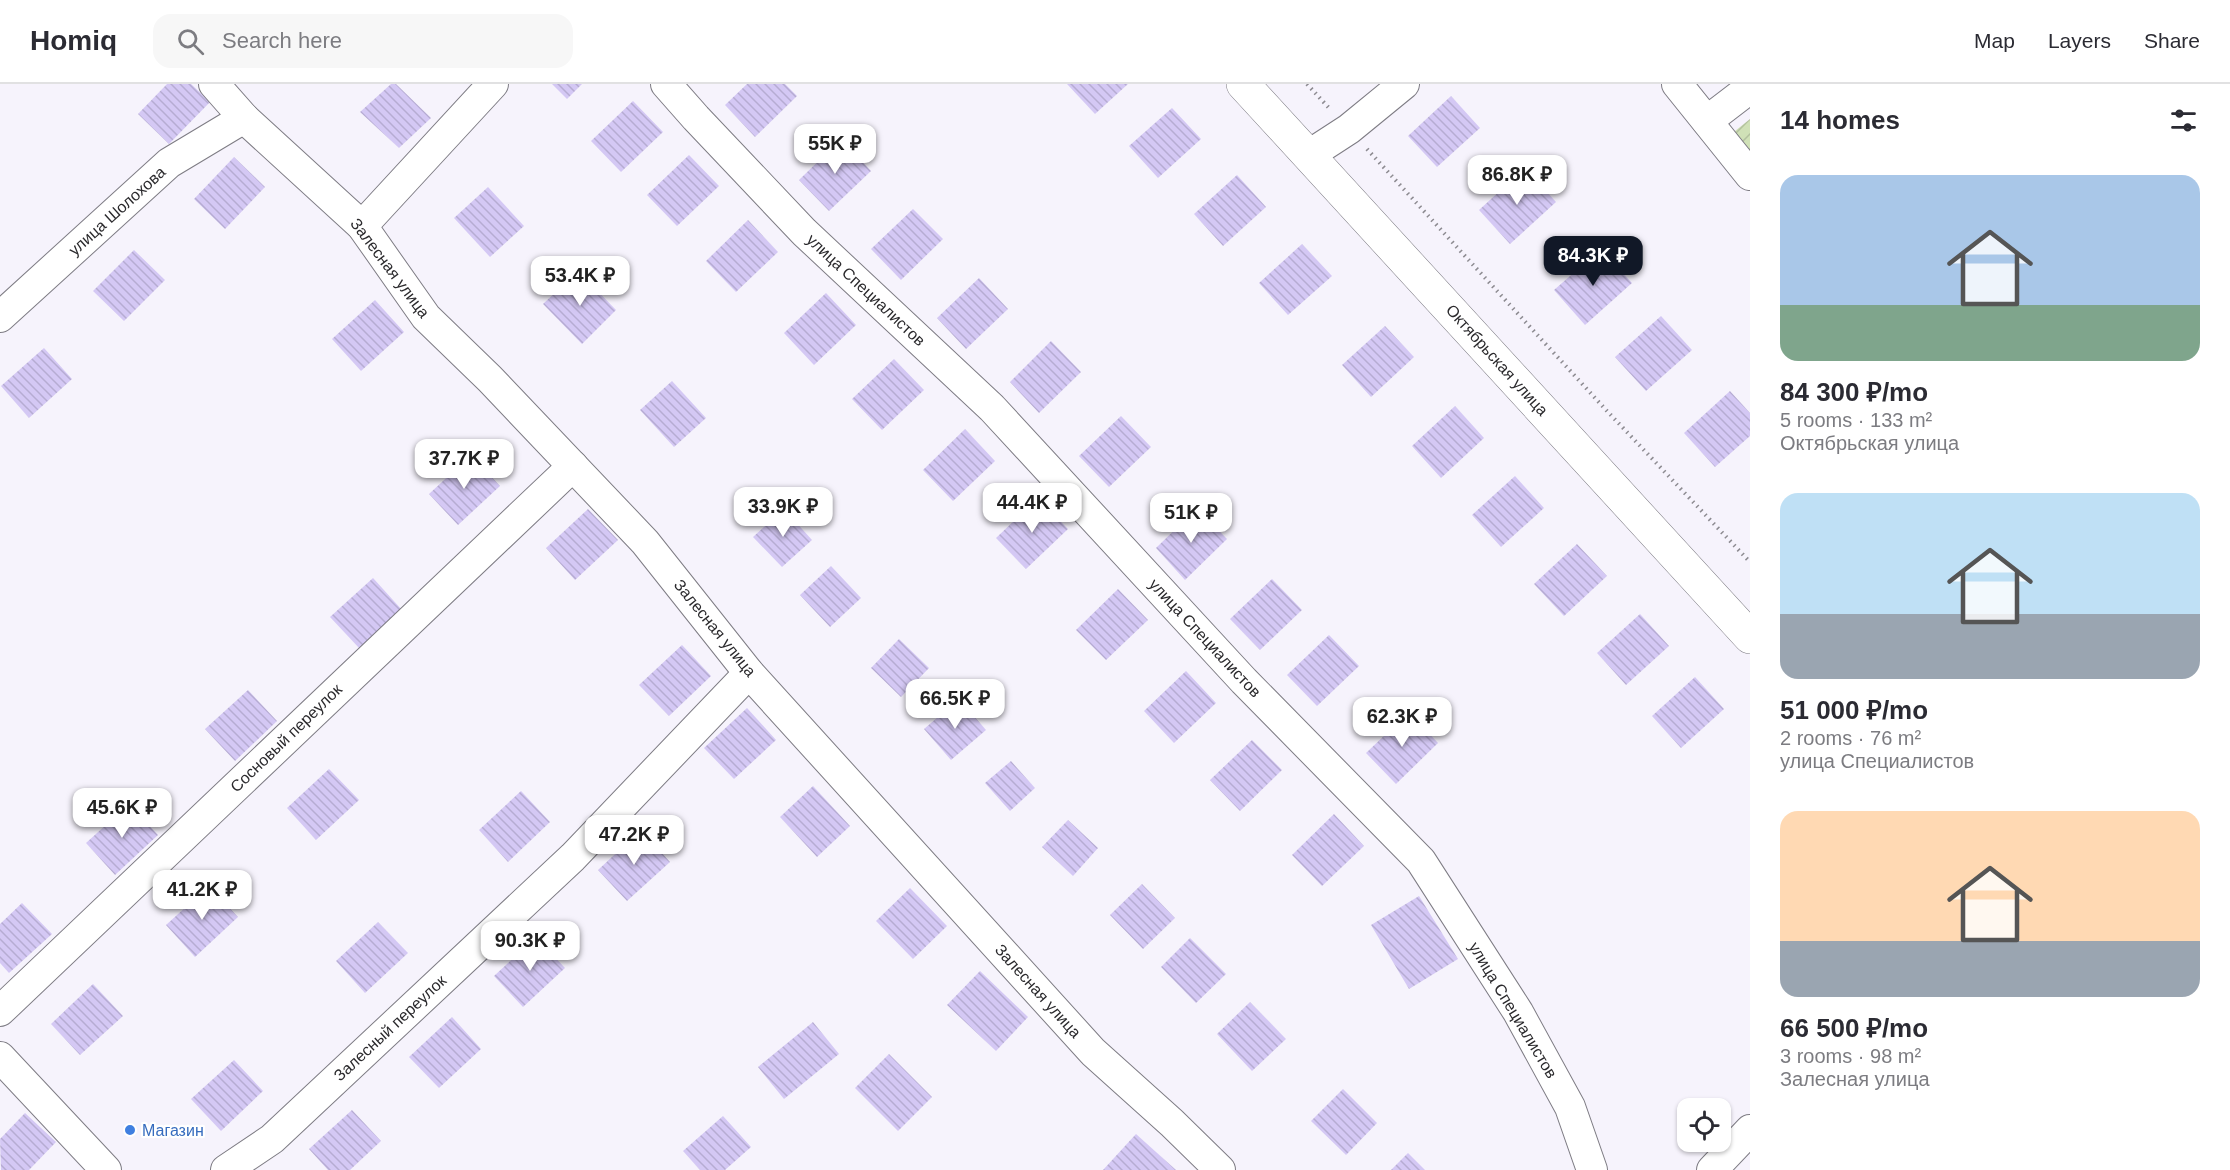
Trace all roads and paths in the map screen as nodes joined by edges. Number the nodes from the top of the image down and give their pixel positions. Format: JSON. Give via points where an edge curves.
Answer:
{"nodes":[{"id":1,"x":214,"y":84,"type":"edge"},
{"id":2,"x":494,"y":84,"type":"edge"},
{"id":3,"x":666,"y":84,"type":"edge"},
{"id":4,"x":1243,"y":84,"type":"edge"},
{"id":5,"x":1306,"y":84,"type":"edge"},
{"id":6,"x":1404,"y":84,"type":"edge"},
{"id":7,"x":1677,"y":84,"type":"edge"},
{"id":8,"x":1750,"y":88,"type":"edge"},
{"id":9,"x":244,"y":118,"type":"junction"},
{"id":10,"x":1707,"y":121,"type":"junction"},
{"id":11,"x":1349,"y":129,"type":"junction"},
{"id":12,"x":1310,"y":155,"type":"junction"},
{"id":13,"x":1750,"y":175,"type":"edge"},
{"id":14,"x":362,"y":226,"type":"junction"},
{"id":15,"x":0,"y":317,"type":"edge"},
{"id":16,"x":573,"y":466,"type":"junction"},
{"id":17,"x":1750,"y":562,"type":"edge"},
{"id":18,"x":1750,"y":637,"type":"edge"},
{"id":19,"x":749,"y":673,"type":"junction"},
{"id":20,"x":0,"y":1011,"type":"edge"},
{"id":21,"x":0,"y":1057,"type":"edge"},
{"id":22,"x":1750,"y":1130,"type":"edge"},
{"id":23,"x":106,"y":1170,"type":"edge"},
{"id":24,"x":226,"y":1170,"type":"edge"},
{"id":25,"x":1220,"y":1170,"type":"edge"},
{"id":26,"x":1592,"y":1170,"type":"edge"},
{"id":27,"x":1712,"y":1170,"type":"edge"}],
"edges":[{"from":1,"to":9,"type":"street","name":"Залесная улица"},
{"from":2,"to":14,"type":"street"},
{"from":3,"to":26,"type":"street","name":"улица Специалистов","via":[[804,231],[992,408],[1244,681],[1421,861],[1518,1012],[1570,1107]]},
{"from":4,"to":12,"type":"main road","name":"Октябрьская улица"},
{"from":5,"to":11,"type":"path"},
{"from":6,"to":11,"type":"street"},
{"from":7,"to":10,"type":"street"},
{"from":8,"to":10,"type":"street"},
{"from":9,"to":14,"type":"street","name":"Залесная улица"},
{"from":9,"to":15,"type":"street","name":"улица Шолохова","via":[[170,163]]},
{"from":10,"to":13,"type":"street"},
{"from":11,"to":12,"type":"street"},
{"from":11,"to":17,"type":"path"},
{"from":12,"to":18,"type":"main road","name":"Октябрьская улица"},
{"from":14,"to":16,"type":"street","name":"Залесная улица","via":[[426,317]]},
{"from":16,"to":19,"type":"street","name":"Залесная улица","via":[[645,542]]},
{"from":16,"to":20,"type":"street","name":"Сосновый переулок"},
{"from":19,"to":24,"type":"street","name":"Залесный переулок","via":[[573,857],[272,1139]]},
{"from":19,"to":25,"type":"street","name":"Залесная улица","via":[[1093,1052]]},
{"from":21,"to":23,"type":"street"},
{"from":22,"to":27,"type":"street"}]}
